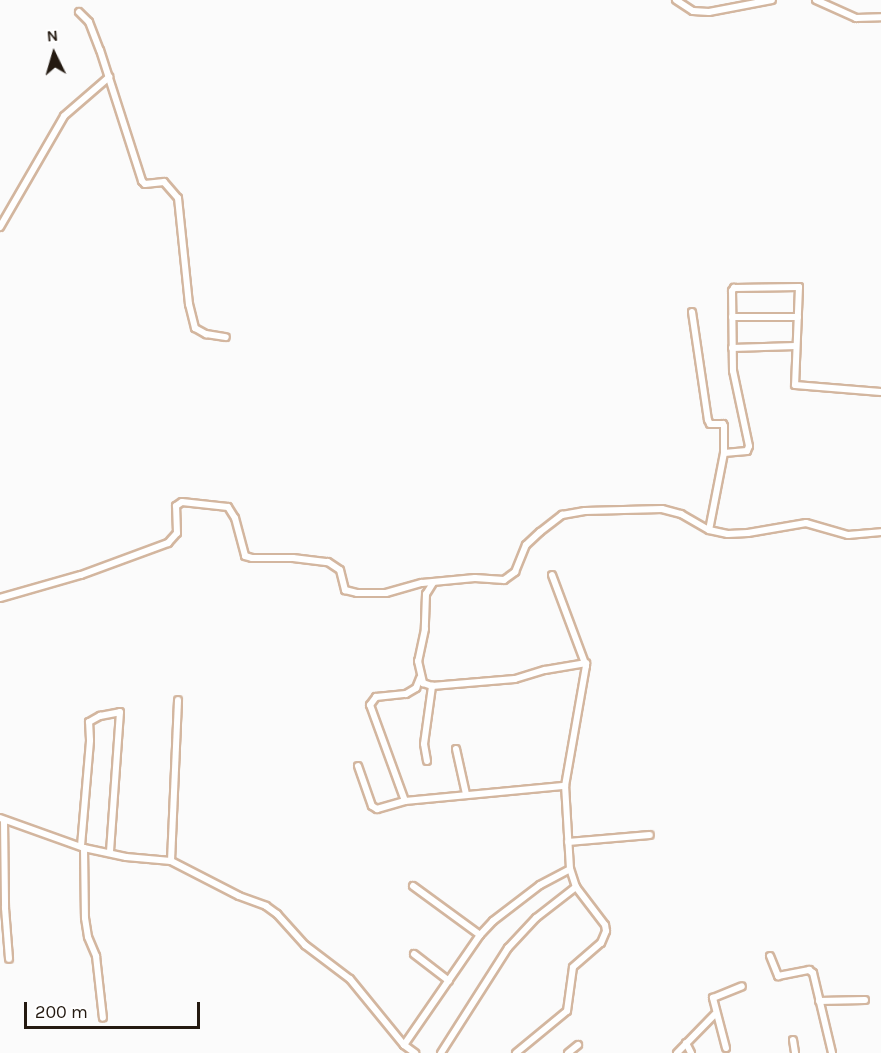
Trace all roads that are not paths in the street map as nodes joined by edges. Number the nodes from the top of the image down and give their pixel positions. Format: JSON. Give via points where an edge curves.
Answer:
{"nodes":[{"id":1,"x":676,"y":0,"type":"edge"},
{"id":2,"x":772,"y":0,"type":"edge"},
{"id":3,"x":816,"y":0,"type":"edge"},
{"id":4,"x":79,"y":12,"type":"dead end"},
{"id":5,"x":881,"y":17,"type":"edge"},
{"id":6,"x":109,"y":76,"type":"junction"},
{"id":7,"x":0,"y":227,"type":"edge"},
{"id":8,"x":692,"y":312,"type":"dead end"},
{"id":9,"x":732,"y":316,"type":"junction"},
{"id":10,"x":798,"y":316,"type":"junction"},
{"id":11,"x":226,"y":337,"type":"dead end"},
{"id":12,"x":796,"y":346,"type":"junction"},
{"id":13,"x":732,"y":348,"type":"junction"},
{"id":14,"x":881,"y":392,"type":"edge"},
{"id":15,"x":724,"y":453,"type":"junction"},
{"id":16,"x":709,"y":530,"type":"junction"},
{"id":17,"x":881,"y":532,"type":"edge"},
{"id":18,"x":552,"y":576,"type":"dead end"},
{"id":19,"x":434,"y":582,"type":"junction"},
{"id":20,"x":0,"y":598,"type":"edge"},
{"id":21,"x":586,"y":663,"type":"junction"},
{"id":22,"x":420,"y":678,"type":"junction"},
{"id":23,"x":432,"y":686,"type":"junction"},
{"id":24,"x":178,"y":700,"type":"dead end"},
{"id":25,"x":456,"y":749,"type":"dead end"},
{"id":26,"x":427,"y":761,"type":"dead end"},
{"id":27,"x":358,"y":766,"type":"dead end"},
{"id":28,"x":565,"y":786,"type":"junction"},
{"id":29,"x":466,"y":794,"type":"junction"},
{"id":30,"x":405,"y":801,"type":"junction"},
{"id":31,"x":2,"y":819,"type":"edge"},
{"id":32,"x":650,"y":835,"type":"dead end"},
{"id":33,"x":568,"y":843,"type":"junction"},
{"id":34,"x":83,"y":847,"type":"junction"},
{"id":35,"x":110,"y":854,"type":"junction"},
{"id":36,"x":171,"y":861,"type":"junction"},
{"id":37,"x":570,"y":869,"type":"junction"},
{"id":38,"x":413,"y":886,"type":"dead end"},
{"id":39,"x":576,"y":887,"type":"junction"},
{"id":40,"x":480,"y":935,"type":"junction"},
{"id":41,"x":414,"y":954,"type":"dead end"},
{"id":42,"x":770,"y":956,"type":"dead end"},
{"id":43,"x":9,"y":959,"type":"dead end"},
{"id":44,"x":449,"y":981,"type":"junction"},
{"id":45,"x":742,"y":986,"type":"dead end"},
{"id":46,"x":865,"y":1000,"type":"dead end"},
{"id":47,"x":819,"y":1001,"type":"junction"},
{"id":48,"x":716,"y":1014,"type":"junction"},
{"id":49,"x":103,"y":1018,"type":"dead end"},
{"id":50,"x":793,"y":1040,"type":"dead end"},
{"id":51,"x":686,"y":1043,"type":"junction"},
{"id":52,"x":404,"y":1045,"type":"junction"},
{"id":53,"x":578,"y":1045,"type":"dead end"},
{"id":54,"x":726,"y":1048,"type":"dead end"},
{"id":55,"x":415,"y":1053,"type":"edge"},
{"id":56,"x":441,"y":1053,"type":"edge"},
{"id":57,"x":516,"y":1053,"type":"edge"},
{"id":58,"x":568,"y":1053,"type":"edge"},
{"id":59,"x":677,"y":1053,"type":"edge"},
{"id":60,"x":691,"y":1053,"type":"edge"},
{"id":61,"x":795,"y":1053,"type":"edge"},
{"id":62,"x":832,"y":1053,"type":"edge"}],
"edges":[{"from":1,"to":2,"type":"street","via":[[693,11],[709,12]]},
{"from":3,"to":5,"type":"street","via":[[856,18]]},
{"from":4,"to":6,"type":"street","via":[[89,22]]},
{"from":6,"to":7,"type":"street","via":[[64,116]]},
{"from":6,"to":11,"type":"street","via":[[143,183],[164,182],[178,198],[195,328]]},
{"from":8,"to":15,"type":"street","via":[[708,420],[710,424],[724,426]]},
{"from":9,"to":10,"type":"street"},
{"from":9,"to":10,"type":"street","via":[[734,288],[796,286]]},
{"from":9,"to":13,"type":"street"},
{"from":10,"to":12,"type":"street"},
{"from":12,"to":13,"type":"street"},
{"from":12,"to":14,"type":"street","via":[[795,385]]},
{"from":13,"to":15,"type":"street","via":[[735,383],[749,446],[743,452]]},
{"from":15,"to":16,"type":"street"},
{"from":16,"to":17,"type":"street","via":[[740,534],[806,523],[848,535]]},
{"from":16,"to":19,"type":"street","via":[[681,514],[662,509],[571,512],[554,519],[526,545],[510,577],[498,581],[475,578]]},
{"from":18,"to":21,"type":"street"},
{"from":19,"to":20,"type":"street","via":[[386,593],[350,592],[343,586],[340,570],[328,562],[245,555],[228,507],[188,502],[176,506],[177,533],[168,543],[81,575]]},
{"from":19,"to":22,"type":"street","via":[[426,594],[425,629],[418,661]]},
{"from":21,"to":23,"type":"street","via":[[515,679]]},
{"from":21,"to":28,"type":"street"},
{"from":22,"to":23,"type":"street"},
{"from":22,"to":30,"type":"street","via":[[416,688],[406,694],[376,697],[370,705]]},
{"from":23,"to":26,"type":"street","via":[[424,744]]},
{"from":24,"to":36,"type":"street"},
{"from":25,"to":29,"type":"street"},
{"from":27,"to":30,"type":"street","via":[[374,808]]},
{"from":28,"to":29,"type":"street"},
{"from":28,"to":33,"type":"street"},
{"from":29,"to":30,"type":"street"},
{"from":31,"to":34,"type":"street"},
{"from":31,"to":43,"type":"street"},
{"from":32,"to":33,"type":"street"},
{"from":33,"to":37,"type":"street"},
{"from":34,"to":35,"type":"street"},
{"from":34,"to":35,"type":"street","via":[[89,722],[120,712]]},
{"from":34,"to":49,"type":"street","via":[[85,918],[96,956]]},
{"from":35,"to":36,"type":"street"},
{"from":36,"to":52,"type":"street","via":[[272,910],[305,945],[350,979]]},
{"from":37,"to":39,"type":"street"},
{"from":37,"to":40,"type":"street","via":[[540,885]]},
{"from":38,"to":40,"type":"street"},
{"from":39,"to":56,"type":"street","via":[[536,918],[508,948]]},
{"from":39,"to":57,"type":"street","via":[[605,925],[605,938],[573,968],[567,1011]]},
{"from":40,"to":44,"type":"street"},
{"from":41,"to":44,"type":"street"},
{"from":42,"to":47,"type":"street","via":[[778,976],[811,972]]},
{"from":44,"to":52,"type":"street"},
{"from":45,"to":48,"type":"street","via":[[715,996],[712,1001]]},
{"from":46,"to":47,"type":"street"},
{"from":47,"to":62,"type":"street"},
{"from":48,"to":51,"type":"street"},
{"from":48,"to":54,"type":"street"},
{"from":50,"to":61,"type":"street"},
{"from":51,"to":59,"type":"street"},
{"from":51,"to":60,"type":"street"},
{"from":52,"to":55,"type":"street"},
{"from":53,"to":58,"type":"street"}]}
